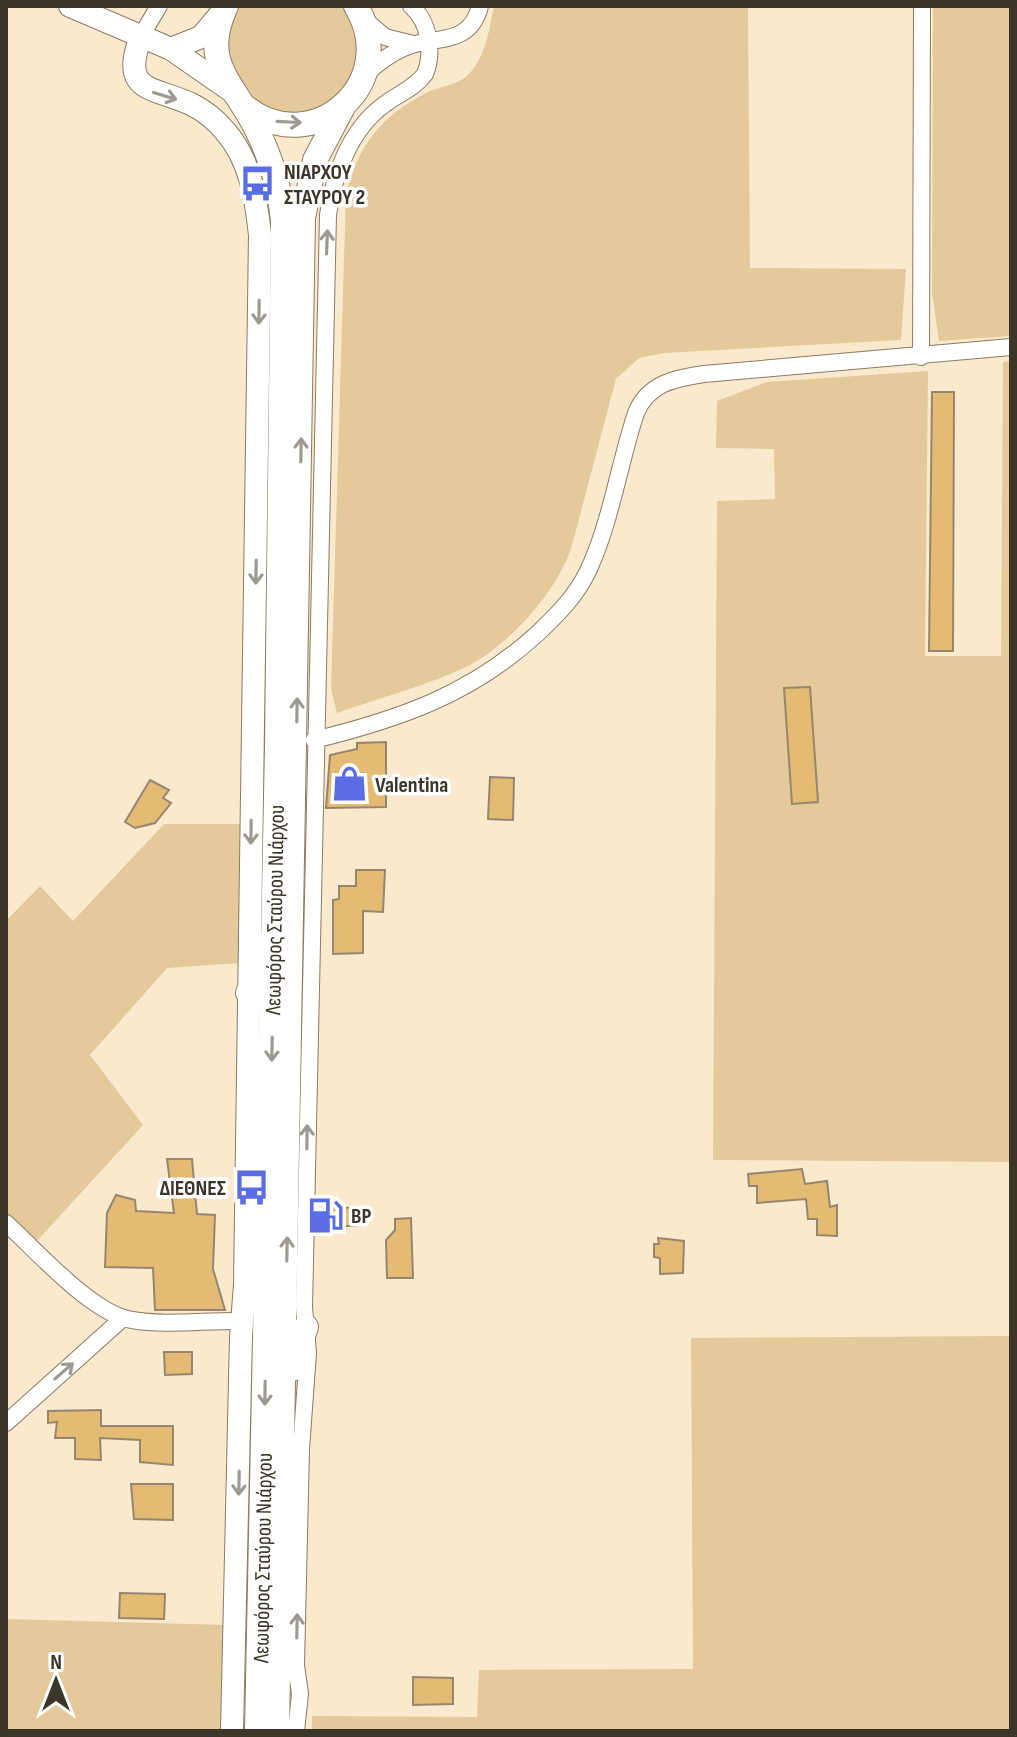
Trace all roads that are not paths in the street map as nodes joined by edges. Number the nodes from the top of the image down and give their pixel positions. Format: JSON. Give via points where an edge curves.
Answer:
{"nodes":[{"id":1,"x":70,"y":6,"type":"edge"},
{"id":2,"x":159,"y":6,"type":"edge"},
{"id":3,"x":411,"y":6,"type":"edge"},
{"id":4,"x":480,"y":6,"type":"edge"},
{"id":5,"x":922,"y":6,"type":"edge"},
{"id":6,"x":225,"y":7,"type":"edge"},
{"id":7,"x":359,"y":11,"type":"edge"},
{"id":8,"x":141,"y":36,"type":"junction"},
{"id":9,"x":421,"y":43,"type":"junction"},
{"id":10,"x":171,"y":49,"type":"junction"},
{"id":11,"x":366,"y":74,"type":"junction"},
{"id":12,"x":235,"y":96,"type":"junction"},
{"id":13,"x":343,"y":107,"type":"junction"},
{"id":14,"x":1011,"y":347,"type":"edge"},
{"id":15,"x":921,"y":357,"type":"junction"},
{"id":16,"x":314,"y":740,"type":"junction"},
{"id":17,"x":275,"y":858,"type":"junction"},
{"id":18,"x":248,"y":993,"type":"junction"},
{"id":19,"x":6,"y":1223,"type":"edge"},
{"id":20,"x":123,"y":1318,"type":"junction"},
{"id":21,"x":243,"y":1321,"type":"junction"},
{"id":22,"x":306,"y":1327,"type":"junction"},
{"id":23,"x":266,"y":1344,"type":"junction"},
{"id":24,"x":284,"y":1389,"type":"junction"},
{"id":25,"x":6,"y":1423,"type":"edge"},
{"id":26,"x":296,"y":1665,"type":"joint"},
{"id":27,"x":277,"y":1729,"type":"edge"},
{"id":28,"x":232,"y":1731,"type":"edge"}],
"edges":[{"from":1,"to":8,"type":"street"},
{"from":2,"to":8,"type":"street"},
{"from":3,"to":9,"type":"street","via":[[423,19]]},
{"from":4,"to":9,"type":"street","via":[[468,30]]},
{"from":5,"to":15,"type":"street"},
{"from":6,"to":10,"type":"street","via":[[201,37]]},
{"from":6,"to":12,"type":"main road","name":"Λεωφόρος Σταύρου Νιάρχου","via":[[215,51]]},
{"from":7,"to":9,"type":"street","via":[[385,37]]},
{"from":7,"to":11,"type":"main road","via":[[369,44]]},
{"from":8,"to":10,"type":"street"},
{"from":8,"to":18,"type":"street","one_way":true,"via":[[134,62],[137,79],[150,91],[196,107],[223,129],[243,158],[258,216]]},
{"from":9,"to":11,"type":"street","via":[[387,57]]},
{"from":16,"to":9,"type":"street","one_way":true,"via":[[330,201],[342,162],[360,130],[425,74]]},
{"from":10,"to":12,"type":"street"},
{"from":11,"to":13,"type":"main road","name":"Λεωφόρος Σταύρου Νιάρχου"},
{"from":12,"to":13,"type":"main road","one_way":true,"via":[[261,118],[282,123],[307,123]]},
{"from":12,"to":17,"type":"main road","name":"Λεωφόρος Σταύρου Νιάρχου","via":[[272,163],[283,221]]},
{"from":24,"to":13,"type":"main road","name":"Λεωφόρος Σταύρου Νιάρχου","one_way":true,"via":[[303,218],[315,160]]},
{"from":14,"to":15,"type":"street"},
{"from":15,"to":16,"type":"street","via":[[704,374],[650,391],[636,413],[588,570],[553,619],[475,683],[375,725]]},
{"from":22,"to":16,"type":"street","one_way":true},
{"from":17,"to":18,"type":"main road","via":[[264,892],[259,970]]},
{"from":17,"to":23,"type":"main road","name":"Λεωφόρος Σταύρου Νιάρχου","one_way":true},
{"from":18,"to":21,"type":"street"},
{"from":19,"to":20,"type":"street","via":[[99,1305]]},
{"from":20,"to":21,"type":"street"},
{"from":25,"to":20,"type":"street","one_way":true},
{"from":21,"to":23,"type":"main road"},
{"from":21,"to":28,"type":"street","one_way":true},
{"from":22,"to":24,"type":"main road"},
{"from":26,"to":22,"type":"street","one_way":true},
{"from":23,"to":27,"type":"main road","name":"Λεωφόρος Σταύρου Νιάρχου","one_way":true},
{"from":24,"to":27,"type":"main road","name":"Λεωφόρος Σταύρου Νιάρχου"},
{"from":26,"to":27,"type":"main road"}]}
